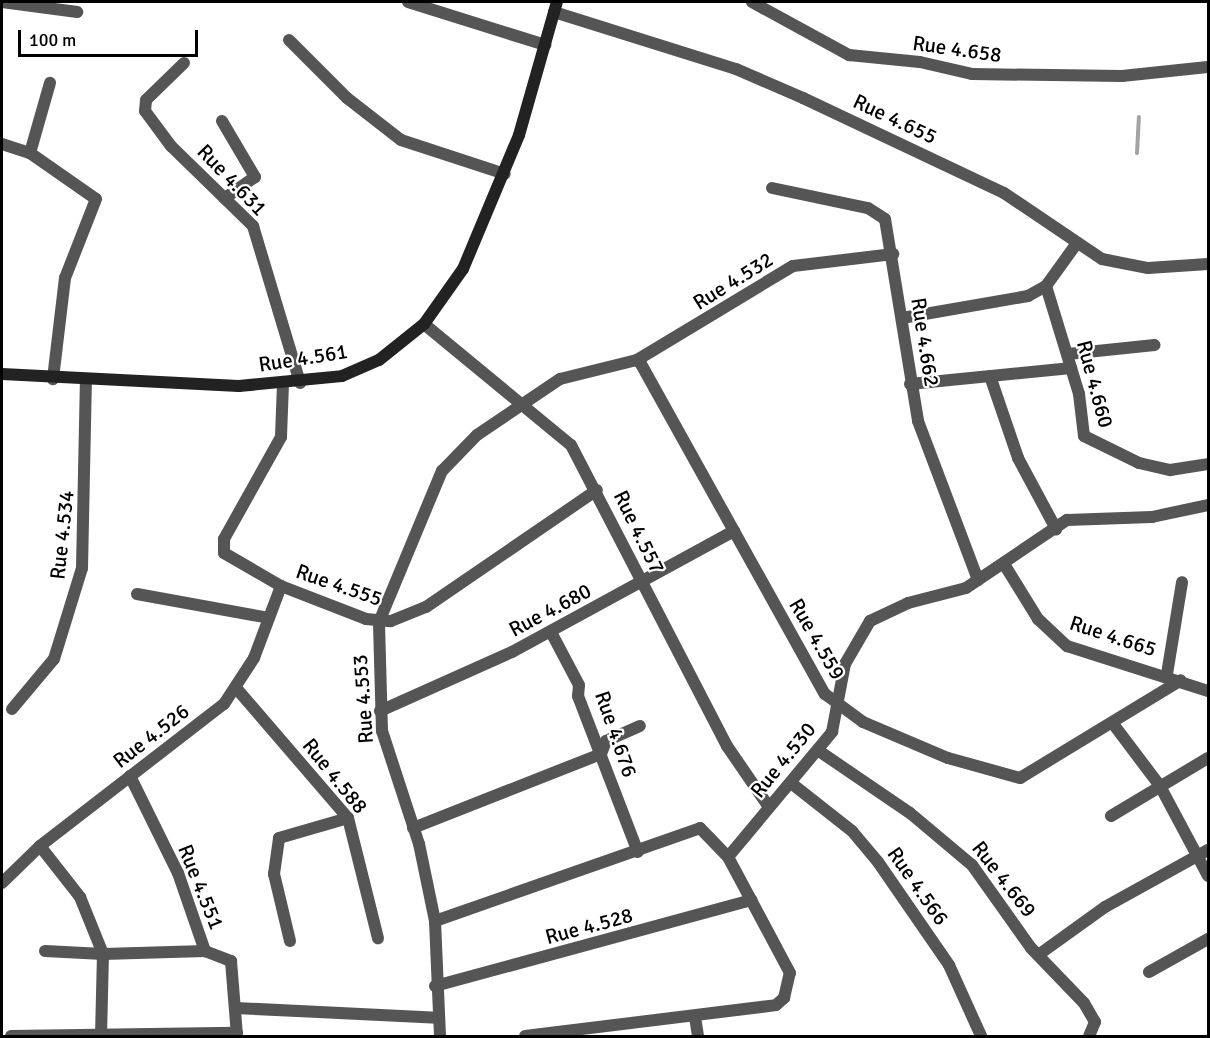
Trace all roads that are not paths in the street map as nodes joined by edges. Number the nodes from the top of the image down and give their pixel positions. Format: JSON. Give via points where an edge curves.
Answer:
{"nodes":[{"id":1,"x":2,"y":2,"type":"edge"},
{"id":2,"x":408,"y":2,"type":"edge"},
{"id":3,"x":752,"y":2,"type":"edge"},
{"id":4,"x":556,"y":7,"type":"edge"},
{"id":5,"x":77,"y":12,"type":"dead end"},
{"id":6,"x":289,"y":40,"type":"dead end"},
{"id":7,"x":545,"y":45,"type":"junction"},
{"id":8,"x":184,"y":63,"type":"dead end"},
{"id":9,"x":1209,"y":67,"type":"edge"},
{"id":10,"x":50,"y":83,"type":"dead end"},
{"id":11,"x":222,"y":120,"type":"dead end"},
{"id":12,"x":2,"y":144,"type":"edge"},
{"id":13,"x":30,"y":153,"type":"junction"},
{"id":14,"x":505,"y":174,"type":"junction"},
{"id":15,"x":772,"y":188,"type":"dead end"},
{"id":16,"x":225,"y":198,"type":"junction"},
{"id":17,"x":1077,"y":243,"type":"junction"},
{"id":18,"x":892,"y":254,"type":"junction"},
{"id":19,"x":1209,"y":264,"type":"edge"},
{"id":20,"x":1046,"y":286,"type":"junction"},
{"id":21,"x":902,"y":318,"type":"junction"},
{"id":22,"x":424,"y":324,"type":"junction"},
{"id":23,"x":1155,"y":345,"type":"dead end"},
{"id":24,"x":1068,"y":354,"type":"junction"},
{"id":25,"x":637,"y":360,"type":"junction"},
{"id":26,"x":1071,"y":368,"type":"junction"},
{"id":27,"x":2,"y":374,"type":"edge"},
{"id":28,"x":990,"y":376,"type":"junction"},
{"id":29,"x":53,"y":379,"type":"junction"},
{"id":30,"x":86,"y":382,"type":"junction"},
{"id":31,"x":300,"y":382,"type":"junction"},
{"id":32,"x":283,"y":384,"type":"junction"},
{"id":33,"x":910,"y":384,"type":"junction"},
{"id":34,"x":522,"y":401,"type":"junction"},
{"id":35,"x":1209,"y":464,"type":"edge"},
{"id":36,"x":597,"y":490,"type":"junction"},
{"id":37,"x":1209,"y":505,"type":"edge"},
{"id":38,"x":1056,"y":529,"type":"junction"},
{"id":39,"x":734,"y":531,"type":"junction"},
{"id":40,"x":1005,"y":564,"type":"junction"},
{"id":41,"x":978,"y":579,"type":"junction"},
{"id":42,"x":1182,"y":582,"type":"dead end"},
{"id":43,"x":641,"y":583,"type":"junction"},
{"id":44,"x":281,"y":586,"type":"junction"},
{"id":45,"x":137,"y":594,"type":"dead end"},
{"id":46,"x":269,"y":618,"type":"junction"},
{"id":47,"x":379,"y":622,"type":"junction"},
{"id":48,"x":551,"y":632,"type":"junction"},
{"id":49,"x":1167,"y":674,"type":"junction"},
{"id":50,"x":1181,"y":680,"type":"junction"},
{"id":51,"x":237,"y":689,"type":"junction"},
{"id":52,"x":1209,"y":691,"type":"edge"},
{"id":53,"x":840,"y":706,"type":"junction"},
{"id":54,"x":12,"y":709,"type":"dead end"},
{"id":55,"x":380,"y":711,"type":"junction"},
{"id":56,"x":1114,"y":725,"type":"junction"},
{"id":57,"x":640,"y":726,"type":"dead end"},
{"id":58,"x":819,"y":751,"type":"junction"},
{"id":59,"x":601,"y":754,"type":"junction"},
{"id":60,"x":1209,"y":758,"type":"edge"},
{"id":61,"x":130,"y":776,"type":"junction"},
{"id":62,"x":791,"y":783,"type":"junction"},
{"id":63,"x":1160,"y":786,"type":"junction"},
{"id":64,"x":767,"y":804,"type":"junction"},
{"id":65,"x":1111,"y":816,"type":"dead end"},
{"id":66,"x":348,"y":818,"type":"junction"},
{"id":67,"x":413,"y":828,"type":"junction"},
{"id":68,"x":40,"y":846,"type":"junction"},
{"id":69,"x":1209,"y":850,"type":"edge"},
{"id":70,"x":638,"y":852,"type":"junction"},
{"id":71,"x":728,"y":857,"type":"junction"},
{"id":72,"x":1197,"y":857,"type":"junction"},
{"id":73,"x":1209,"y":876,"type":"edge"},
{"id":74,"x":2,"y":884,"type":"edge"},
{"id":75,"x":752,"y":900,"type":"junction"},
{"id":76,"x":435,"y":921,"type":"junction"},
{"id":77,"x":378,"y":938,"type":"dead end"},
{"id":78,"x":1209,"y":939,"type":"edge"},
{"id":79,"x":290,"y":941,"type":"dead end"},
{"id":80,"x":45,"y":951,"type":"dead end"},
{"id":81,"x":205,"y":951,"type":"junction"},
{"id":82,"x":1041,"y":953,"type":"junction"},
{"id":83,"x":103,"y":954,"type":"junction"},
{"id":84,"x":1149,"y":972,"type":"dead end"},
{"id":85,"x":435,"y":986,"type":"junction"},
{"id":86,"x":236,"y":1008,"type":"junction"},
{"id":87,"x":695,"y":1017,"type":"junction"},
{"id":88,"x":437,"y":1018,"type":"junction"},
{"id":89,"x":100,"y":1035,"type":"edge"},
{"id":90,"x":237,"y":1035,"type":"edge"},
{"id":91,"x":11,"y":1036,"type":"edge"},
{"id":92,"x":441,"y":1036,"type":"edge"},
{"id":93,"x":525,"y":1036,"type":"edge"},
{"id":94,"x":698,"y":1036,"type":"edge"},
{"id":95,"x":981,"y":1036,"type":"edge"},
{"id":96,"x":1089,"y":1036,"type":"edge"}],
"edges":[{"from":1,"to":5,"type":"street"},
{"from":2,"to":7,"type":"street"},
{"from":3,"to":9,"type":"street","name":"Rue 4.658","via":[[817,42],[858,58],[920,62],[972,74],[1122,76]]},
{"from":4,"to":7,"type":"main road","name":"Rue 4.561"},
{"from":4,"to":17,"type":"street","name":"Rue 4.655","via":[[736,69],[1004,193]]},
{"from":6,"to":14,"type":"street","via":[[347,98],[401,140]]},
{"from":7,"to":14,"type":"main road","name":"Rue 4.561"},
{"from":8,"to":16,"type":"street","name":"Rue 4.631","via":[[146,100],[145,111],[171,146]]},
{"from":10,"to":13,"type":"street"},
{"from":11,"to":16,"type":"street","via":[[255,177]]},
{"from":12,"to":13,"type":"street"},
{"from":13,"to":29,"type":"street","via":[[96,199],[65,278]]},
{"from":14,"to":22,"type":"main road","name":"Rue 4.561","via":[[463,269]]},
{"from":15,"to":18,"type":"street","name":"Rue 4.662","via":[[868,207],[885,219]]},
{"from":16,"to":31,"type":"street","name":"Rue 4.631","via":[[260,238]]},
{"from":17,"to":19,"type":"street","name":"Rue 4.655","via":[[1116,264]]},
{"from":17,"to":20,"type":"street"},
{"from":18,"to":21,"type":"street","name":"Rue 4.662"},
{"from":18,"to":25,"type":"street","name":"Rue 4.532","via":[[793,266]]},
{"from":20,"to":21,"type":"street","via":[[1009,302]]},
{"from":20,"to":24,"type":"street","name":"Rue 4.660"},
{"from":21,"to":33,"type":"street","name":"Rue 4.662"},
{"from":22,"to":31,"type":"main road","name":"Rue 4.561","via":[[361,369]]},
{"from":22,"to":34,"type":"street","name":"Rue 4.557"},
{"from":23,"to":24,"type":"street"},
{"from":24,"to":26,"type":"street","name":"Rue 4.660"},
{"from":25,"to":34,"type":"street","via":[[574,373]]},
{"from":25,"to":39,"type":"street","name":"Rue 4.559"},
{"from":26,"to":28,"type":"street"},
{"from":26,"to":35,"type":"street","name":"Rue 4.660","via":[[1084,436],[1090,441],[1170,471]]},
{"from":27,"to":29,"type":"main road","name":"Rue 4.561"},
{"from":28,"to":33,"type":"street"},
{"from":28,"to":38,"type":"street","via":[[1016,453]]},
{"from":29,"to":30,"type":"main road","name":"Rue 4.561"},
{"from":30,"to":32,"type":"main road","name":"Rue 4.561"},
{"from":30,"to":54,"type":"street","name":"Rue 4.534","via":[[82,568],[54,659]]},
{"from":31,"to":32,"type":"main road","name":"Rue 4.561"},
{"from":32,"to":44,"type":"street","name":"Rue 4.555","via":[[281,437],[222,547],[229,559]]},
{"from":33,"to":41,"type":"street","name":"Rue 4.662","via":[[942,494]]},
{"from":34,"to":36,"type":"street","name":"Rue 4.557","via":[[572,445]]},
{"from":34,"to":47,"type":"street","name":"Rue 4.553","via":[[457,452],[442,471]]},
{"from":36,"to":43,"type":"street","name":"Rue 4.557"},
{"from":36,"to":47,"type":"street","name":"Rue 4.555","via":[[484,572],[426,607]]},
{"from":37,"to":38,"type":"street","name":"Rue 4.530","via":[[1152,517],[1075,518]]},
{"from":38,"to":40,"type":"street","name":"Rue 4.530"},
{"from":39,"to":43,"type":"street","name":"Rue 4.680"},
{"from":39,"to":53,"type":"street","name":"Rue 4.559","via":[[825,694]]},
{"from":40,"to":41,"type":"street","name":"Rue 4.530"},
{"from":40,"to":49,"type":"street","name":"Rue 4.665","via":[[1050,635],[1101,658]]},
{"from":41,"to":53,"type":"street","name":"Rue 4.530","via":[[956,593],[908,603],[870,621],[845,664]]},
{"from":42,"to":49,"type":"street"},
{"from":43,"to":48,"type":"street","name":"Rue 4.680"},
{"from":43,"to":64,"type":"street","name":"Rue 4.557","via":[[727,746]]},
{"from":44,"to":46,"type":"street","name":"Rue 4.526"},
{"from":44,"to":47,"type":"street","name":"Rue 4.555"},
{"from":45,"to":46,"type":"street"},
{"from":46,"to":51,"type":"street","name":"Rue 4.526"},
{"from":47,"to":55,"type":"street","name":"Rue 4.553"},
{"from":48,"to":55,"type":"street","name":"Rue 4.680"},
{"from":48,"to":59,"type":"street","name":"Rue 4.676","via":[[579,685],[578,696]]},
{"from":49,"to":50,"type":"street","name":"Rue 4.665"},
{"from":50,"to":52,"type":"street","name":"Rue 4.665"},
{"from":50,"to":56,"type":"street","name":"Rue 4.559"},
{"from":51,"to":61,"type":"street","name":"Rue 4.526"},
{"from":51,"to":66,"type":"street","name":"Rue 4.588"},
{"from":53,"to":56,"type":"street","name":"Rue 4.559","via":[[874,726],[1008,778],[1038,771]]},
{"from":53,"to":58,"type":"street","name":"Rue 4.530"},
{"from":55,"to":67,"type":"street","name":"Rue 4.553","via":[[386,750]]},
{"from":56,"to":63,"type":"street"},
{"from":57,"to":59,"type":"street","via":[[606,741]]},
{"from":58,"to":62,"type":"street","name":"Rue 4.530"},
{"from":58,"to":82,"type":"street","name":"Rue 4.669","via":[[957,849],[1031,948]]},
{"from":59,"to":67,"type":"street"},
{"from":59,"to":70,"type":"street","name":"Rue 4.676"},
{"from":60,"to":63,"type":"street"},
{"from":61,"to":68,"type":"street","name":"Rue 4.526"},
{"from":61,"to":81,"type":"street","name":"Rue 4.551","via":[[177,873]]},
{"from":62,"to":64,"type":"street","name":"Rue 4.530"},
{"from":62,"to":95,"type":"street","name":"Rue 4.566","via":[[852,831],[878,862],[949,965]]},
{"from":63,"to":65,"type":"street"},
{"from":63,"to":72,"type":"street"},
{"from":64,"to":71,"type":"street","name":"Rue 4.530"},
{"from":66,"to":77,"type":"street","name":"Rue 4.588"},
{"from":66,"to":79,"type":"street","via":[[279,838],[274,874]]},
{"from":67,"to":76,"type":"street","name":"Rue 4.553"},
{"from":68,"to":74,"type":"street","name":"Rue 4.526"},
{"from":68,"to":83,"type":"street","via":[[80,897]]},
{"from":69,"to":72,"type":"street"},
{"from":70,"to":71,"type":"street","via":[[702,828]]},
{"from":70,"to":76,"type":"street"},
{"from":71,"to":75,"type":"street"},
{"from":72,"to":73,"type":"street"},
{"from":72,"to":82,"type":"street","via":[[1105,908]]},
{"from":75,"to":85,"type":"street","name":"Rue 4.528"},
{"from":75,"to":87,"type":"street","via":[[791,985],[776,1005]]},
{"from":76,"to":85,"type":"street","name":"Rue 4.553"},
{"from":78,"to":84,"type":"street"},
{"from":80,"to":83,"type":"street"},
{"from":81,"to":83,"type":"street"},
{"from":81,"to":86,"type":"street","name":"Rue 4.551","via":[[231,961]]},
{"from":82,"to":96,"type":"street","name":"Rue 4.669","via":[[1084,1003],[1095,1022]]},
{"from":83,"to":89,"type":"street"},
{"from":85,"to":88,"type":"street","name":"Rue 4.553"},
{"from":86,"to":88,"type":"street"},
{"from":86,"to":90,"type":"street","name":"Rue 4.551"},
{"from":87,"to":93,"type":"street"},
{"from":87,"to":94,"type":"street"},
{"from":88,"to":92,"type":"street","name":"Rue 4.553"},
{"from":89,"to":90,"type":"street"},
{"from":89,"to":91,"type":"street"}]}
